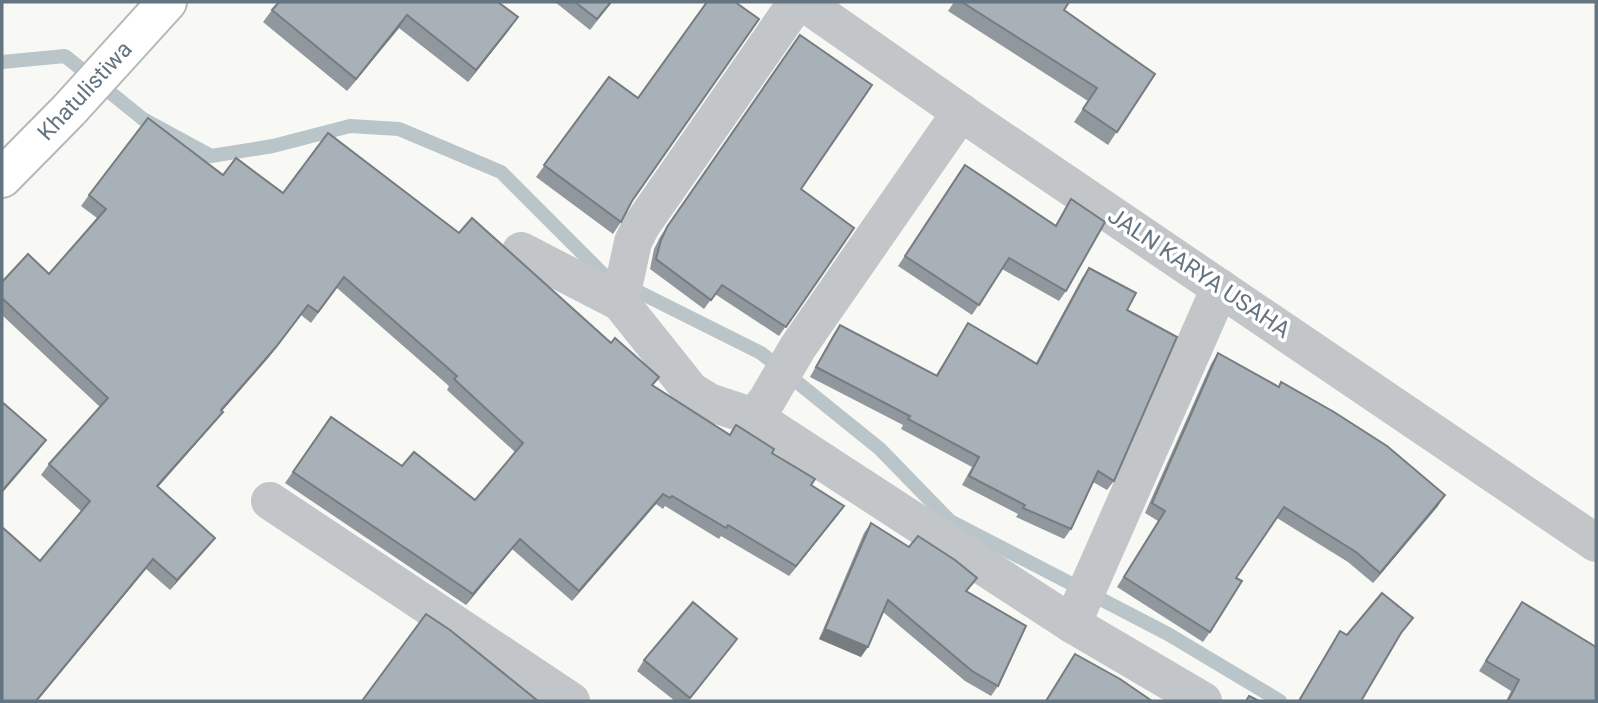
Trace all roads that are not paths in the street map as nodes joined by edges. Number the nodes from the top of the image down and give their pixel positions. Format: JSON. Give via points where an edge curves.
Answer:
{"nodes":[{"id":1,"x":167,"y":2,"type":"edge"},
{"id":2,"x":797,"y":2,"type":"edge"},
{"id":3,"x":803,"y":2,"type":"edge"},
{"id":4,"x":961,"y":112,"type":"junction"},
{"id":5,"x":2,"y":178,"type":"edge"},
{"id":6,"x":521,"y":251,"type":"dead end"},
{"id":7,"x":623,"y":287,"type":"junction"},
{"id":8,"x":1220,"y":288,"type":"junction"},
{"id":9,"x":760,"y":409,"type":"junction"},
{"id":10,"x":270,"y":501,"type":"dead end"},
{"id":11,"x":1596,"y":543,"type":"edge"},
{"id":12,"x":1083,"y":599,"type":"junction"},
{"id":13,"x":532,"y":691,"type":"edge"},
{"id":14,"x":571,"y":701,"type":"edge"},
{"id":15,"x":1203,"y":701,"type":"edge"}],
"edges":[{"from":1,"to":5,"type":"highway","name":"Khatulistiwa"},
{"from":2,"to":7,"type":"street","via":[[641,226]]},
{"from":3,"to":4,"type":"street","name":"JALN KARYA USAHA"},
{"from":4,"to":8,"type":"street","name":"JALN KARYA USAHA"},
{"from":4,"to":9,"type":"street"},
{"from":6,"to":7,"type":"street"},
{"from":7,"to":9,"type":"street","via":[[691,391],[709,402]]},
{"from":8,"to":11,"type":"street","name":"JALN KARYA USAHA"},
{"from":8,"to":12,"type":"street"},
{"from":9,"to":12,"type":"street"},
{"from":10,"to":13,"type":"street"},
{"from":12,"to":15,"type":"street"},
{"from":13,"to":14,"type":"street"}]}
